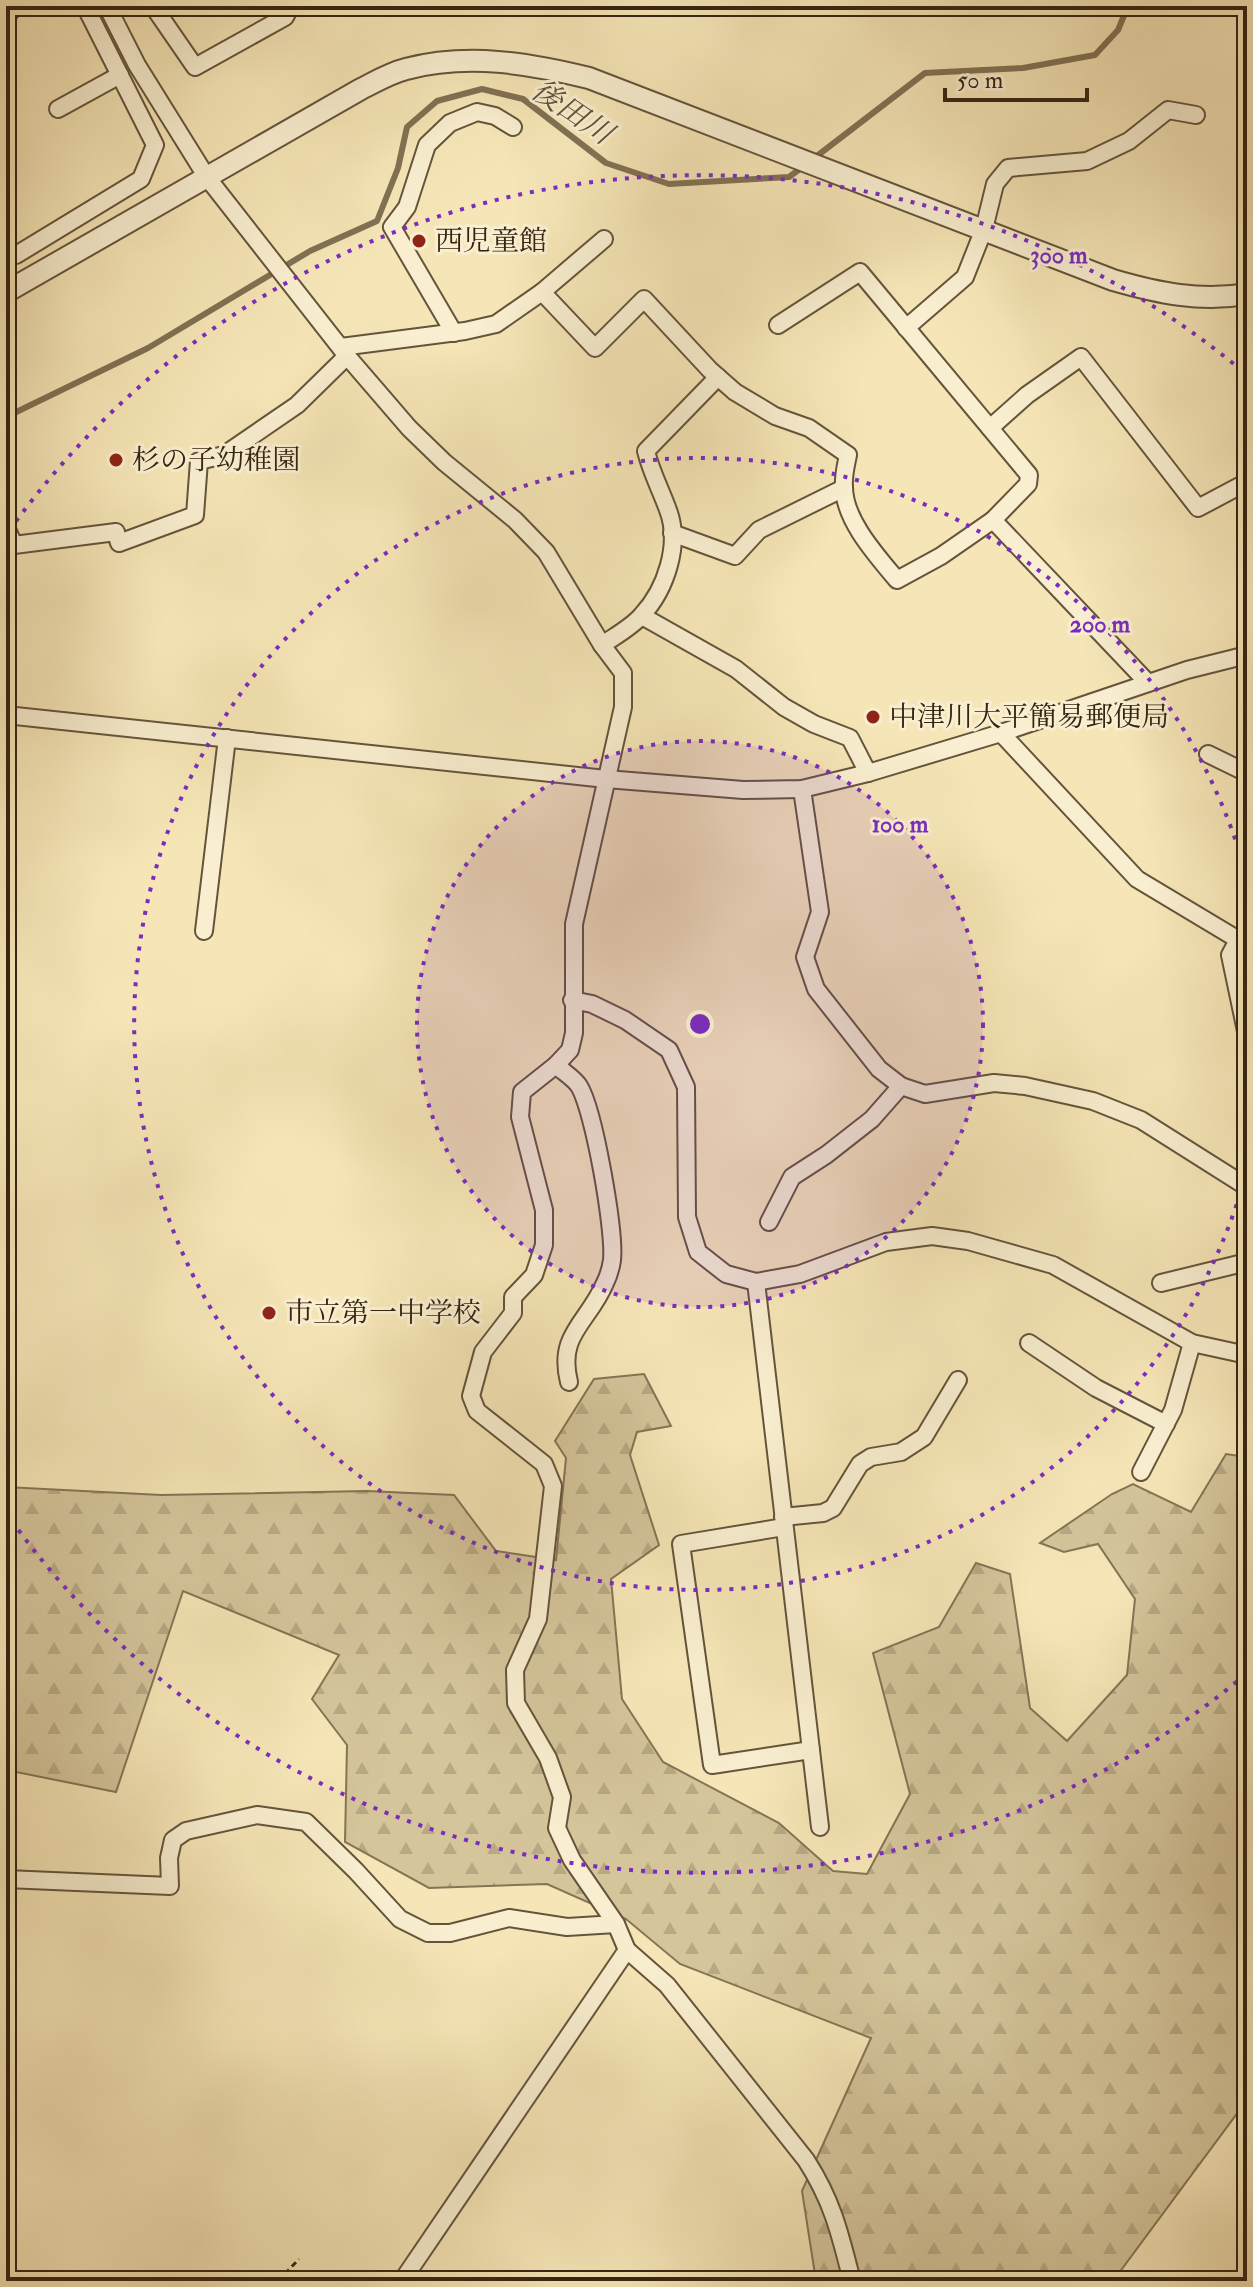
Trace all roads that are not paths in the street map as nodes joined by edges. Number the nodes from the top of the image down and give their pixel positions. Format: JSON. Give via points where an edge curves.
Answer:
{"nodes":[{"id":1,"x":15,"y":6,"type":"edge"},
{"id":2,"x":85,"y":6,"type":"edge"},
{"id":3,"x":107,"y":6,"type":"edge"},
{"id":4,"x":153,"y":6,"type":"edge"},
{"id":5,"x":291,"y":6,"type":"edge"},
{"id":6,"x":6,"y":17,"type":"edge"},
{"id":7,"x":120,"y":75,"type":"junction"},
{"id":8,"x":58,"y":109,"type":"dead end"},
{"id":9,"x":1196,"y":115,"type":"dead end"},
{"id":10,"x":513,"y":127,"type":"dead end"},
{"id":11,"x":206,"y":176,"type":"junction"},
{"id":12,"x":984,"y":229,"type":"junction"},
{"id":13,"x":604,"y":239,"type":"dead end"},
{"id":14,"x":6,"y":253,"type":"edge"},
{"id":15,"x":6,"y":292,"type":"edge"},
{"id":16,"x":542,"y":292,"type":"junction"},
{"id":17,"x":1247,"y":294,"type":"edge"},
{"id":18,"x":778,"y":325,"type":"dead end"},
{"id":19,"x":906,"y":328,"type":"junction"},
{"id":20,"x":454,"y":333,"type":"junction"},
{"id":21,"x":344,"y":352,"type":"junction"},
{"id":22,"x":718,"y":377,"type":"junction"},
{"id":23,"x":990,"y":428,"type":"junction"},
{"id":24,"x":1247,"y":482,"type":"edge"},
{"id":25,"x":844,"y":488,"type":"junction"},
{"id":26,"x":993,"y":520,"type":"junction"},
{"id":27,"x":6,"y":527,"type":"edge"},
{"id":28,"x":672,"y":533,"type":"junction"},
{"id":29,"x":642,"y":616,"type":"junction"},
{"id":30,"x":602,"y":645,"type":"junction"},
{"id":31,"x":1247,"y":655,"type":"edge"},
{"id":32,"x":1148,"y":683,"type":"junction"},
{"id":33,"x":6,"y":715,"type":"edge"},
{"id":34,"x":1001,"y":733,"type":"junction"},
{"id":35,"x":227,"y":738,"type":"junction"},
{"id":36,"x":1208,"y":754,"type":"dead end"},
{"id":37,"x":868,"y":773,"type":"junction"},
{"id":38,"x":1247,"y":773,"type":"edge"},
{"id":39,"x":606,"y":779,"type":"junction"},
{"id":40,"x":802,"y":789,"type":"junction"},
{"id":41,"x":204,"y":931,"type":"dead end"},
{"id":42,"x":1242,"y":942,"type":"edge"},
{"id":43,"x":572,"y":1000,"type":"junction"},
{"id":44,"x":1247,"y":1036,"type":"edge"},
{"id":45,"x":556,"y":1065,"type":"junction"},
{"id":46,"x":901,"y":1086,"type":"junction"},
{"id":47,"x":1247,"y":1187,"type":"edge"},
{"id":48,"x":769,"y":1222,"type":"dead end"},
{"id":49,"x":1247,"y":1262,"type":"edge"},
{"id":50,"x":756,"y":1282,"type":"junction"},
{"id":51,"x":1161,"y":1283,"type":"dead end"},
{"id":52,"x":1029,"y":1343,"type":"dead end"},
{"id":53,"x":1192,"y":1343,"type":"junction"},
{"id":54,"x":1247,"y":1355,"type":"edge"},
{"id":55,"x":958,"y":1380,"type":"dead end"},
{"id":56,"x":569,"y":1382,"type":"dead end"},
{"id":57,"x":1166,"y":1424,"type":"junction"},
{"id":58,"x":1141,"y":1472,"type":"dead end"},
{"id":59,"x":784,"y":1522,"type":"junction"},
{"id":60,"x":811,"y":1750,"type":"junction"},
{"id":61,"x":820,"y":1827,"type":"dead end"},
{"id":62,"x":6,"y":1879,"type":"edge"},
{"id":63,"x":616,"y":1924,"type":"junction"},
{"id":64,"x":627,"y":1950,"type":"junction"},
{"id":65,"x":402,"y":2281,"type":"edge"},
{"id":66,"x":852,"y":2281,"type":"edge"}],
"edges":[{"from":1,"to":6,"type":"street"},
{"from":2,"to":7,"type":"street"},
{"from":3,"to":11,"type":"street"},
{"from":4,"to":5,"type":"street","via":[[195,67],[285,17]]},
{"from":7,"to":8,"type":"street"},
{"from":7,"to":14,"type":"street","via":[[155,145],[141,179],[16,255]]},
{"from":9,"to":12,"type":"street","via":[[1168,110],[1129,141],[1087,161],[1008,168],[995,184]]},
{"from":10,"to":20,"type":"street","via":[[477,112],[450,123],[427,145],[407,207],[392,227]]},
{"from":11,"to":12,"type":"street","via":[[404,69],[453,60],[501,60],[589,78]]},
{"from":11,"to":15,"type":"street"},
{"from":11,"to":21,"type":"street"},
{"from":12,"to":17,"type":"street","via":[[1163,294]]},
{"from":12,"to":19,"type":"street","via":[[965,277]]},
{"from":13,"to":16,"type":"street"},
{"from":16,"to":20,"type":"street","via":[[496,324]]},
{"from":16,"to":22,"type":"street","via":[[595,348],[644,299]]},
{"from":18,"to":19,"type":"street","via":[[860,272]]},
{"from":19,"to":23,"type":"street"},
{"from":20,"to":21,"type":"street"},
{"from":21,"to":27,"type":"street","via":[[297,405],[224,455],[199,461],[195,515],[119,543],[116,532],[14,545]]},
{"from":21,"to":30,"type":"street","via":[[426,445],[546,552]]},
{"from":22,"to":25,"type":"street","via":[[775,416],[809,428],[848,455]]},
{"from":22,"to":28,"type":"street","via":[[646,451]]},
{"from":23,"to":24,"type":"street","via":[[1081,357],[1198,508]]},
{"from":23,"to":26,"type":"street","via":[[1029,475],[1028,484]]},
{"from":25,"to":26,"type":"street","via":[[865,540],[897,580]]},
{"from":25,"to":28,"type":"street","via":[[759,530],[735,556]]},
{"from":26,"to":32,"type":"street"},
{"from":28,"to":29,"type":"street","via":[[666,580]]},
{"from":29,"to":30,"type":"street"},
{"from":29,"to":37,"type":"street","via":[[736,669],[784,707],[850,738]]},
{"from":30,"to":39,"type":"street","via":[[623,673],[623,707]]},
{"from":31,"to":32,"type":"street"},
{"from":32,"to":34,"type":"street"},
{"from":33,"to":35,"type":"street"},
{"from":34,"to":37,"type":"street"},
{"from":34,"to":42,"type":"street","via":[[1137,879]]},
{"from":35,"to":39,"type":"street"},
{"from":35,"to":41,"type":"street"},
{"from":36,"to":38,"type":"street"},
{"from":37,"to":40,"type":"street"},
{"from":39,"to":40,"type":"street","via":[[743,790]]},
{"from":39,"to":43,"type":"street","via":[[574,924]]},
{"from":40,"to":46,"type":"street","via":[[820,912],[805,957],[816,989],[879,1069]]},
{"from":42,"to":44,"type":"street","via":[[1230,955]]},
{"from":43,"to":45,"type":"street","via":[[570,1050]]},
{"from":43,"to":50,"type":"street","via":[[625,1020],[669,1050],[686,1087],[687,1217],[698,1252],[726,1274]]},
{"from":45,"to":56,"type":"street","via":[[578,1085],[588,1108],[611,1220],[612,1260],[605,1284],[566,1347]]},
{"from":45,"to":63,"type":"street","via":[[522,1092],[520,1117],[544,1210],[540,1262],[513,1297],[513,1313],[483,1352],[471,1396],[477,1411],[536,1456],[550,1474],[538,1619],[515,1670],[516,1703],[548,1758],[562,1797],[557,1828]]},
{"from":46,"to":47,"type":"street","via":[[925,1094],[994,1083],[1093,1101],[1141,1120]]},
{"from":46,"to":48,"type":"street","via":[[872,1119],[792,1177]]},
{"from":49,"to":51,"type":"street"},
{"from":50,"to":53,"type":"street","via":[[800,1274],[886,1242],[932,1236],[968,1241],[1053,1265]]},
{"from":50,"to":59,"type":"street"},
{"from":52,"to":57,"type":"street","via":[[1096,1388]]},
{"from":53,"to":54,"type":"street"},
{"from":53,"to":57,"type":"street"},
{"from":55,"to":59,"type":"street","via":[[924,1437],[901,1452],[860,1464],[833,1508]]},
{"from":57,"to":58,"type":"street"},
{"from":59,"to":60,"type":"street"},
{"from":59,"to":60,"type":"street","via":[[681,1544],[712,1765]]},
{"from":60,"to":61,"type":"street"},
{"from":62,"to":63,"type":"street","via":[[170,1886],[173,1840],[186,1831],[257,1815],[306,1822],[400,1919],[428,1933],[450,1933],[509,1918],[567,1927]]},
{"from":63,"to":64,"type":"street"},
{"from":64,"to":65,"type":"street"},
{"from":64,"to":66,"type":"street","via":[[667,1985],[806,2160],[838,2222]]}]}
